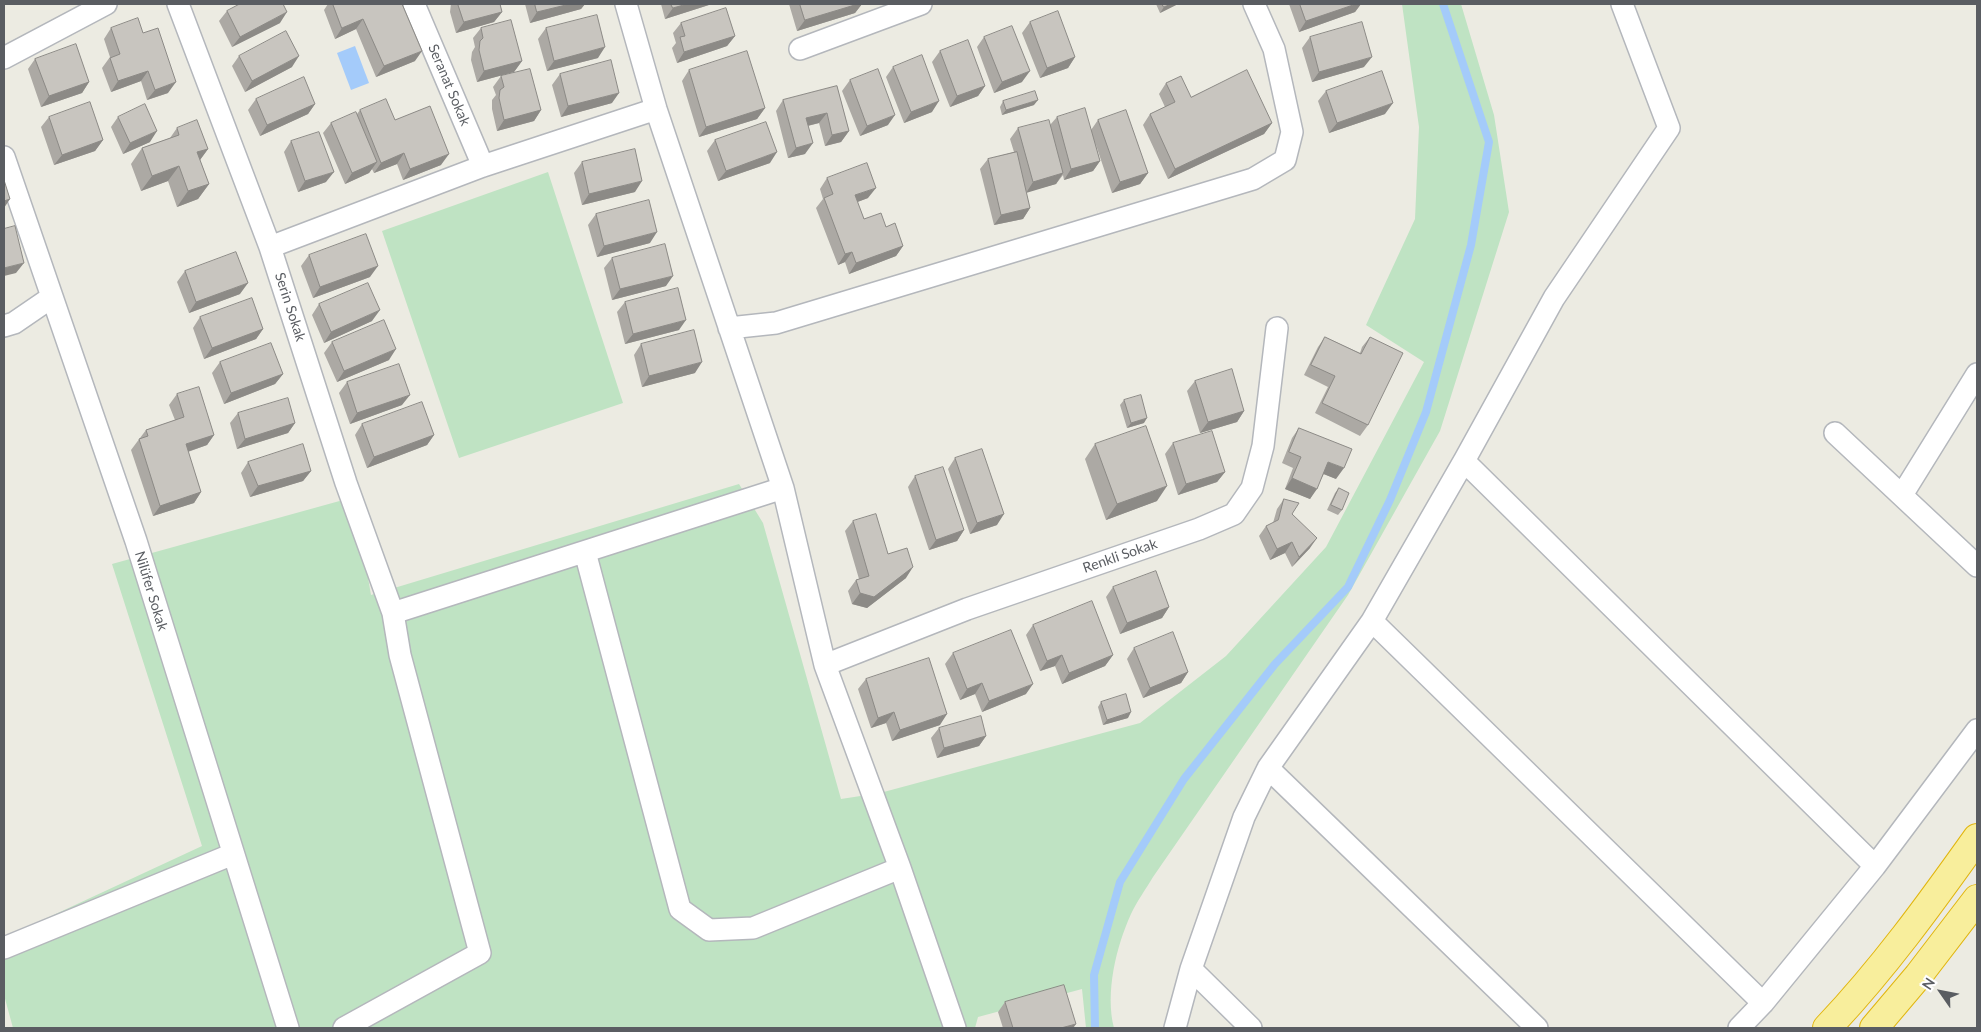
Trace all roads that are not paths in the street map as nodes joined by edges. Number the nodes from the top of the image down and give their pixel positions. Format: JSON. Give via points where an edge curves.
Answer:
{"nodes":[{"id":1,"x":106,"y":4,"type":"edge"},
{"id":2,"x":178,"y":4,"type":"edge"},
{"id":3,"x":414,"y":4,"type":"edge"},
{"id":4,"x":626,"y":4,"type":"edge"},
{"id":5,"x":1254,"y":4,"type":"edge"},
{"id":6,"x":1622,"y":4,"type":"edge"},
{"id":7,"x":915,"y":5,"type":"edge"},
{"id":8,"x":800,"y":49,"type":"dead end"},
{"id":9,"x":4,"y":58,"type":"edge"},
{"id":10,"x":656,"y":109,"type":"junction"},
{"id":11,"x":4,"y":157,"type":"edge"},
{"id":12,"x":483,"y":166,"type":"junction"},
{"id":13,"x":270,"y":247,"type":"junction"},
{"id":14,"x":52,"y":297,"type":"junction"},
{"id":15,"x":4,"y":326,"type":"edge"},
{"id":16,"x":729,"y":328,"type":"junction"},
{"id":17,"x":1277,"y":328,"type":"dead end"},
{"id":18,"x":1977,"y":374,"type":"edge"},
{"id":19,"x":1835,"y":433,"type":"dead end"},
{"id":20,"x":1464,"y":461,"type":"junction"},
{"id":21,"x":783,"y":488,"type":"junction"},
{"id":22,"x":1902,"y":495,"type":"junction"},
{"id":23,"x":585,"y":552,"type":"junction"},
{"id":24,"x":1977,"y":566,"type":"edge"},
{"id":25,"x":393,"y":613,"type":"junction"},
{"id":26,"x":1372,"y":621,"type":"junction"},
{"id":27,"x":825,"y":665,"type":"junction"},
{"id":28,"x":1977,"y":730,"type":"edge"},
{"id":29,"x":1268,"y":768,"type":"junction"},
{"id":30,"x":1977,"y":838,"type":"edge"},
{"id":31,"x":233,"y":854,"type":"junction"},
{"id":32,"x":1875,"y":866,"type":"junction"},
{"id":33,"x":900,"y":868,"type":"junction"},
{"id":34,"x":1977,"y":899,"type":"edge"},
{"id":35,"x":4,"y":948,"type":"edge"},
{"id":36,"x":1191,"y":969,"type":"junction"},
{"id":37,"x":1763,"y":1003,"type":"junction"},
{"id":38,"x":288,"y":1028,"type":"edge"},
{"id":39,"x":344,"y":1028,"type":"edge"},
{"id":40,"x":955,"y":1028,"type":"edge"},
{"id":41,"x":1175,"y":1028,"type":"edge"},
{"id":42,"x":1251,"y":1028,"type":"edge"},
{"id":43,"x":1537,"y":1028,"type":"edge"},
{"id":44,"x":1739,"y":1028,"type":"edge"},
{"id":45,"x":1825,"y":1028,"type":"edge"},
{"id":46,"x":1874,"y":1028,"type":"edge"}],
"edges":[{"from":1,"to":9,"type":"street"},
{"from":2,"to":13,"type":"street","name":"Serin Sokak"},
{"from":3,"to":12,"type":"street","name":"Seranat Sokak"},
{"from":4,"to":10,"type":"street"},
{"from":5,"to":16,"type":"street","via":[[1274,49],[1292,132],[1285,160],[1277,165],[1254,179],[776,323]]},
{"from":6,"to":20,"type":"street","via":[[1669,128],[1554,298]]},
{"from":7,"to":8,"type":"street"},
{"from":10,"to":12,"type":"street"},
{"from":10,"to":16,"type":"street"},
{"from":11,"to":14,"type":"street","name":"Nilüfer Sokak"},
{"from":12,"to":13,"type":"street"},
{"from":13,"to":25,"type":"street","name":"Serin Sokak","via":[[346,483]]},
{"from":14,"to":15,"type":"street","via":[[14,323]]},
{"from":14,"to":31,"type":"street","name":"Nilüfer Sokak","via":[[136,541]]},
{"from":16,"to":21,"type":"street"},
{"from":17,"to":27,"type":"street","name":"Renkli Sokak","via":[[1262,446],[1252,488],[1234,514],[967,609]]},
{"from":18,"to":22,"type":"street"},
{"from":19,"to":22,"type":"street"},
{"from":20,"to":26,"type":"street"},
{"from":20,"to":32,"type":"street"},
{"from":21,"to":23,"type":"street"},
{"from":21,"to":27,"type":"street"},
{"from":22,"to":24,"type":"street"},
{"from":23,"to":25,"type":"street"},
{"from":23,"to":33,"type":"street","via":[[680,909],[709,930],[753,928]]},
{"from":25,"to":39,"type":"street","name":"Serin Sokak","via":[[400,655],[480,953]]},
{"from":26,"to":29,"type":"street"},
{"from":26,"to":37,"type":"street"},
{"from":27,"to":33,"type":"street"},
{"from":28,"to":32,"type":"street"},
{"from":29,"to":36,"type":"street","via":[[1244,817]]},
{"from":29,"to":43,"type":"street"},
{"from":30,"to":45,"type":"highway","via":[[1899,945],[1858,996]]},
{"from":31,"to":35,"type":"street"},
{"from":31,"to":38,"type":"street","name":"Nilüfer Sokak"},
{"from":32,"to":37,"type":"street"},
{"from":33,"to":40,"type":"street"},
{"from":34,"to":46,"type":"highway"},
{"from":36,"to":41,"type":"street"},
{"from":36,"to":42,"type":"street"},
{"from":37,"to":44,"type":"street"}]}
